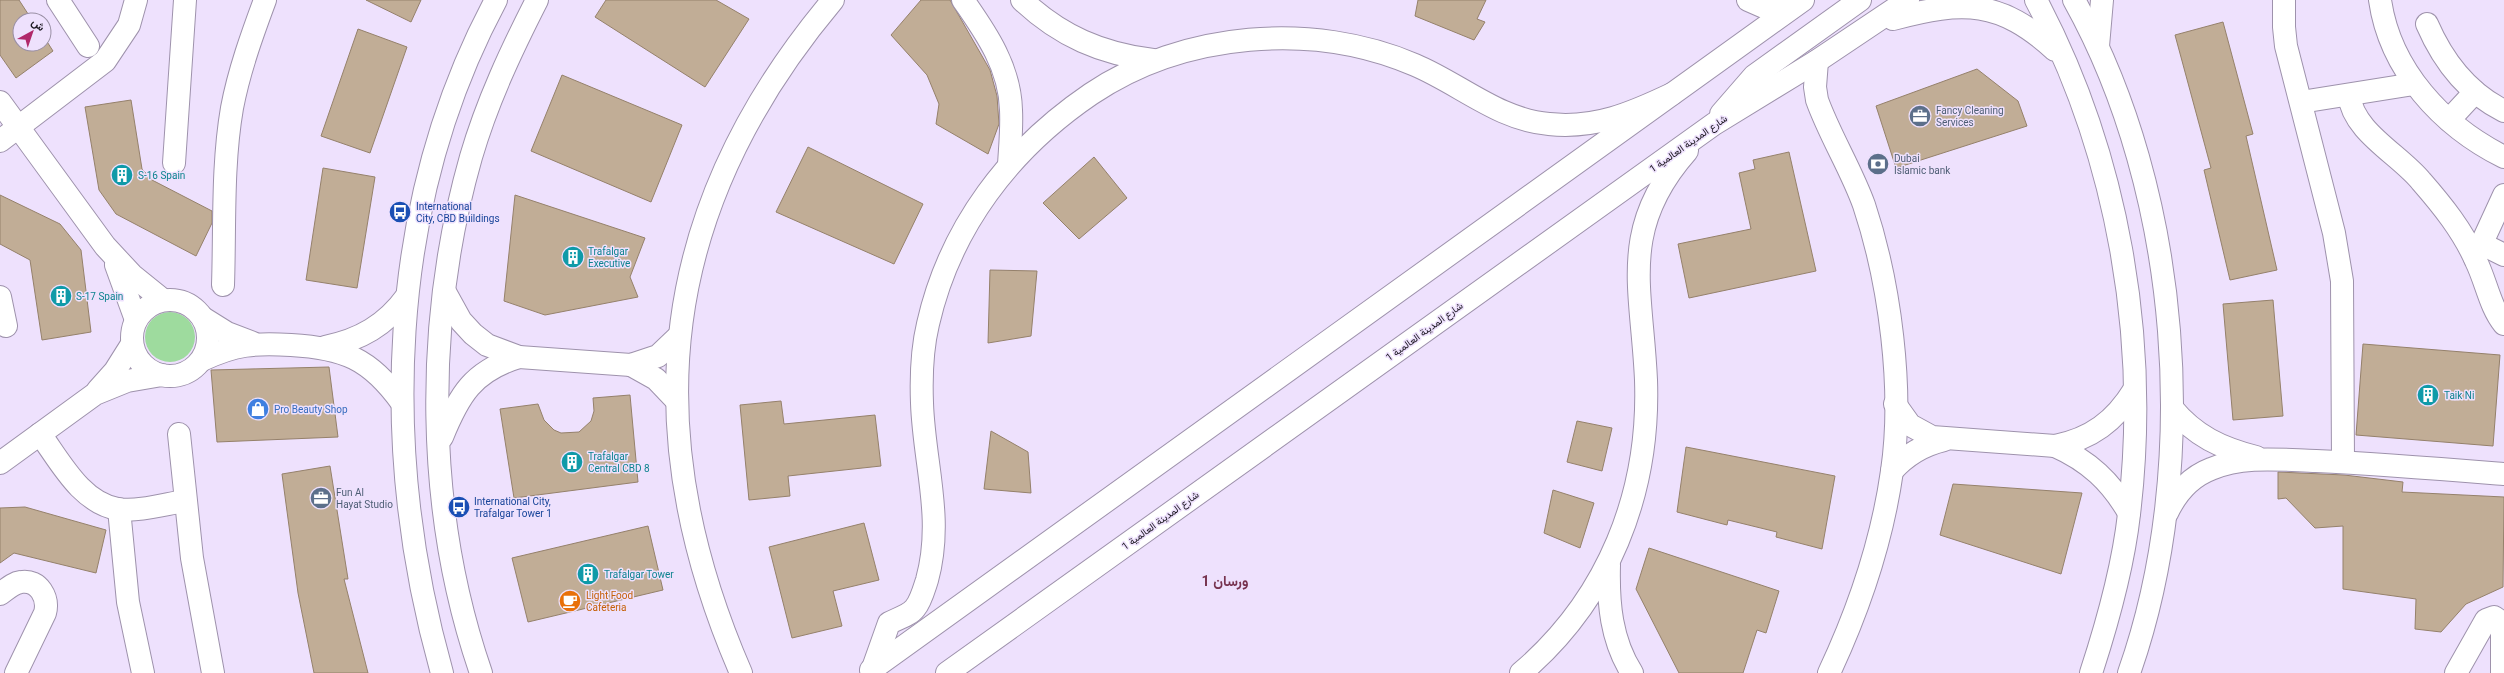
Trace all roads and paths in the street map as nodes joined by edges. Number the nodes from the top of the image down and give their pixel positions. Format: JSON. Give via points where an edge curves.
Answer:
{"nodes":[{"id":1,"x":58,"y":0,"type":"edge"},
{"id":2,"x":136,"y":0,"type":"edge"},
{"id":3,"x":185,"y":0,"type":"edge"},
{"id":4,"x":265,"y":0,"type":"edge"},
{"id":5,"x":496,"y":0,"type":"edge"},
{"id":6,"x":537,"y":0,"type":"edge"},
{"id":7,"x":833,"y":0,"type":"edge"},
{"id":8,"x":963,"y":0,"type":"edge"},
{"id":9,"x":1022,"y":0,"type":"edge"},
{"id":10,"x":1748,"y":0,"type":"edge"},
{"id":11,"x":1860,"y":0,"type":"edge"},
{"id":12,"x":1908,"y":0,"type":"edge"},
{"id":13,"x":2036,"y":0,"type":"edge"},
{"id":14,"x":2074,"y":0,"type":"edge"},
{"id":15,"x":2102,"y":0,"type":"edge"},
{"id":16,"x":2284,"y":0,"type":"edge"},
{"id":17,"x":2380,"y":0,"type":"edge"},
{"id":18,"x":1797,"y":4,"type":"edge"},
{"id":19,"x":2427,"y":24,"type":"dead end"},
{"id":20,"x":1867,"y":29,"type":"junction"},
{"id":21,"x":88,"y":46,"type":"dead end"},
{"id":22,"x":2098,"y":46,"type":"junction"},
{"id":23,"x":1154,"y":60,"type":"junction"},
{"id":24,"x":2065,"y":60,"type":"junction"},
{"id":25,"x":1817,"y":61,"type":"junction"},
{"id":26,"x":2414,"y":84,"type":"junction"},
{"id":27,"x":2475,"y":92,"type":"junction"},
{"id":28,"x":1672,"y":94,"type":"junction"},
{"id":29,"x":2349,"y":95,"type":"junction"},
{"id":30,"x":0,"y":102,"type":"edge"},
{"id":31,"x":2301,"y":102,"type":"junction"},
{"id":32,"x":2504,"y":111,"type":"edge"},
{"id":33,"x":2449,"y":120,"type":"junction"},
{"id":34,"x":1714,"y":124,"type":"junction"},
{"id":35,"x":19,"y":128,"type":"junction"},
{"id":36,"x":0,"y":141,"type":"edge"},
{"id":37,"x":2504,"y":157,"type":"edge"},
{"id":38,"x":174,"y":163,"type":"dead end"},
{"id":39,"x":1009,"y":165,"type":"junction"},
{"id":40,"x":2504,"y":195,"type":"edge"},
{"id":41,"x":106,"y":246,"type":"junction"},
{"id":42,"x":2479,"y":251,"type":"junction"},
{"id":43,"x":2504,"y":255,"type":"edge"},
{"id":44,"x":222,"y":285,"type":"dead end"},
{"id":45,"x":446,"y":292,"type":"junction"},
{"id":46,"x":407,"y":296,"type":"junction"},
{"id":47,"x":0,"y":297,"type":"edge"},
{"id":48,"x":163,"y":300,"type":"junction"},
{"id":49,"x":203,"y":318,"type":"junction"},
{"id":50,"x":136,"y":320,"type":"junction"},
{"id":51,"x":2504,"y":324,"type":"edge"},
{"id":52,"x":6,"y":326,"type":"dead end"},
{"id":53,"x":679,"y":336,"type":"junction"},
{"id":54,"x":253,"y":343,"type":"junction"},
{"id":55,"x":132,"y":344,"type":"junction"},
{"id":56,"x":325,"y":347,"type":"junction"},
{"id":57,"x":519,"y":357,"type":"junction"},
{"id":58,"x":202,"y":360,"type":"junction"},
{"id":59,"x":631,"y":365,"type":"junction"},
{"id":60,"x":162,"y":375,"type":"junction"},
{"id":61,"x":2134,"y":390,"type":"junction"},
{"id":62,"x":95,"y":394,"type":"junction"},
{"id":63,"x":676,"y":400,"type":"junction"},
{"id":64,"x":402,"y":403,"type":"junction"},
{"id":65,"x":1895,"y":404,"type":"junction"},
{"id":66,"x":2172,"y":408,"type":"junction"},
{"id":67,"x":40,"y":434,"type":"junction"},
{"id":68,"x":179,"y":434,"type":"dead end"},
{"id":69,"x":1944,"y":440,"type":"junction"},
{"id":70,"x":439,"y":446,"type":"junction"},
{"id":71,"x":2056,"y":446,"type":"junction"},
{"id":72,"x":2263,"y":459,"type":"junction"},
{"id":73,"x":2343,"y":462,"type":"junction"},
{"id":74,"x":0,"y":463,"type":"edge"},
{"id":75,"x":1892,"y":471,"type":"junction"},
{"id":76,"x":2504,"y":474,"type":"edge"},
{"id":77,"x":185,"y":502,"type":"junction"},
{"id":78,"x":119,"y":509,"type":"junction"},
{"id":79,"x":2129,"y":513,"type":"junction"},
{"id":80,"x":2166,"y":515,"type":"junction"},
{"id":81,"x":1609,"y":564,"type":"junction"},
{"id":82,"x":0,"y":594,"type":"edge"},
{"id":83,"x":870,"y":671,"type":"edge"},
{"id":84,"x":16,"y":673,"type":"edge"},
{"id":85,"x":143,"y":673,"type":"edge"},
{"id":86,"x":213,"y":673,"type":"edge"},
{"id":87,"x":442,"y":673,"type":"edge"},
{"id":88,"x":480,"y":673,"type":"edge"},
{"id":89,"x":741,"y":673,"type":"edge"},
{"id":90,"x":947,"y":673,"type":"edge"},
{"id":91,"x":1521,"y":673,"type":"edge"},
{"id":92,"x":1632,"y":673,"type":"edge"},
{"id":93,"x":1829,"y":673,"type":"edge"},
{"id":94,"x":2091,"y":673,"type":"edge"},
{"id":95,"x":2130,"y":673,"type":"edge"},
{"id":96,"x":2456,"y":673,"type":"edge"},
{"id":97,"x":2502,"y":673,"type":"edge"}],
"edges":[{"from":1,"to":21,"type":"street"},
{"from":2,"to":35,"type":"street","via":[[129,25],[105,61]]},
{"from":3,"to":38,"type":"street"},
{"from":4,"to":44,"type":"street","via":[[248,47],[232,107]]},
{"from":5,"to":46,"type":"street","via":[[462,73],[438,143],[419,215]]},
{"from":6,"to":45,"type":"street","via":[[503,70],[474,150],[452,242]]},
{"from":7,"to":53,"type":"street","via":[[779,71],[725,166],[711,198],[696,246]]},
{"from":8,"to":39,"type":"street","via":[[997,52],[1007,81],[1011,110]]},
{"from":9,"to":23,"type":"street","via":[[1044,20],[1089,46],[1124,57]]},
{"from":10,"to":18,"type":"street","via":[[1764,7]]},
{"from":11,"to":34,"type":"street","via":[[1754,76]]},
{"from":12,"to":20,"type":"street","name":"شارع المدينة العالمية 1"},
{"from":13,"to":24,"type":"street"},
{"from":14,"to":22,"type":"street"},
{"from":15,"to":22,"type":"street"},
{"from":16,"to":31,"type":"street","via":[[2286,46]]},
{"from":17,"to":26,"type":"street","via":[[2388,32]]},
{"from":18,"to":28,"type":"street"},
{"from":19,"to":27,"type":"street","via":[[2452,68]]},
{"from":20,"to":24,"type":"street","via":[[1937,2],[1973,1],[2008,11],[2024,21]]},
{"from":20,"to":25,"type":"street","name":"شارع المدينة العالمية 1"},
{"from":22,"to":66,"type":"street","via":[[2132,136],[2153,219],[2166,291]]},
{"from":23,"to":28,"type":"street","via":[[1203,47],[1251,40],[1300,39],[1344,44],[1415,65],[1521,119],[1574,126],[1626,116]]},
{"from":23,"to":39,"type":"street","via":[[1100,88],[1066,111]]},
{"from":24,"to":61,"type":"street","via":[[2093,132],[2114,213],[2127,296]]},
{"from":25,"to":34,"type":"street","name":"شارع المدينة العالمية 1"},
{"from":25,"to":65,"type":"street","via":[[1817,100],[1850,168],[1879,255],[1889,313]]},
{"from":26,"to":29,"type":"street"},
{"from":26,"to":33,"type":"street"},
{"from":27,"to":32,"type":"street"},
{"from":27,"to":33,"type":"street"},
{"from":28,"to":83,"type":"street"},
{"from":29,"to":31,"type":"street"},
{"from":29,"to":42,"type":"street","via":[[2357,120],[2418,177],[2459,230]]},
{"from":30,"to":35,"type":"street"},
{"from":31,"to":73,"type":"street","via":[[2334,233],[2342,281]]},
{"from":33,"to":37,"type":"street"},
{"from":34,"to":81,"type":"street","via":[[1679,160],[1658,194],[1643,228],[1637,278],[1646,380],[1643,440],[1637,484],[1629,514]]},
{"from":34,"to":90,"type":"street","name":"شارع المدينة العالمية 1"},
{"from":35,"to":36,"type":"street"},
{"from":35,"to":41,"type":"street"},
{"from":39,"to":83,"type":"street","via":[[991,186],[968,221],[951,252],[936,291],[927,327],[922,366],[922,404],[935,514],[932,563],[925,587],[914,610],[889,623]]},
{"from":40,"to":42,"type":"street"},
{"from":41,"to":48,"type":"street","via":[[132,275]]},
{"from":41,"to":50,"type":"street","via":[[124,282]]},
{"from":42,"to":43,"type":"street"},
{"from":42,"to":51,"type":"street","via":[[2495,310]]},
{"from":45,"to":57,"type":"street","via":[[461,321],[473,334],[487,344]]},
{"from":45,"to":70,"type":"street","via":[[439,367]]},
{"from":46,"to":56,"type":"street","via":[[397,310],[372,331],[357,339]]},
{"from":46,"to":64,"type":"street","via":[[402,352]]},
{"from":47,"to":52,"type":"street"},
{"from":48,"to":49,"type":"street","via":[[175,299],[186,303],[196,309]]},
{"from":48,"to":50,"type":"street","via":[[152,303],[142,310]]},
{"from":49,"to":54,"type":"street","via":[[227,333]]},
{"from":49,"to":58,"type":"street","via":[[208,339]]},
{"from":50,"to":55,"type":"street"},
{"from":53,"to":59,"type":"street","via":[[658,356]]},
{"from":53,"to":63,"type":"street"},
{"from":54,"to":56,"type":"street"},
{"from":54,"to":58,"type":"street"},
{"from":55,"to":60,"type":"street","via":[[142,364]]},
{"from":55,"to":62,"type":"street","via":[[115,371]]},
{"from":56,"to":64,"type":"street","via":[[351,356],[375,372]]},
{"from":57,"to":59,"type":"street"},
{"from":57,"to":70,"type":"street","via":[[489,369],[465,390],[456,403]]},
{"from":58,"to":60,"type":"street","via":[[184,374]]},
{"from":59,"to":63,"type":"street","via":[[656,379]]},
{"from":60,"to":62,"type":"street","via":[[127,381]]},
{"from":61,"to":71,"type":"street","via":[[2122,409],[2102,428],[2072,443]]},
{"from":61,"to":79,"type":"street"},
{"from":62,"to":67,"type":"street"},
{"from":63,"to":89,"type":"street","via":[[686,505],[714,605]]},
{"from":64,"to":87,"type":"street","via":[[412,541],[422,595]]},
{"from":65,"to":69,"type":"street","via":[[1910,425],[1932,437]]},
{"from":65,"to":75,"type":"street"},
{"from":66,"to":72,"type":"street","via":[[2205,439],[2232,451]]},
{"from":66,"to":80,"type":"street"},
{"from":67,"to":74,"type":"street"},
{"from":67,"to":78,"type":"street","via":[[85,492],[107,506]]},
{"from":68,"to":77,"type":"street"},
{"from":69,"to":71,"type":"street"},
{"from":69,"to":75,"type":"street","via":[[1910,454]]},
{"from":70,"to":88,"type":"street","via":[[444,520],[453,578]]},
{"from":71,"to":79,"type":"street","via":[[2081,459],[2099,473],[2114,489]]},
{"from":72,"to":73,"type":"street"},
{"from":72,"to":80,"type":"street","via":[[2223,465],[2199,475],[2179,492]]},
{"from":73,"to":76,"type":"street"},
{"from":75,"to":93,"type":"street","via":[[1868,575],[1847,634]]},
{"from":77,"to":78,"type":"street"},
{"from":77,"to":86,"type":"street","via":[[201,614]]},
{"from":78,"to":85,"type":"street","via":[[128,602]]},
{"from":79,"to":94,"type":"street","via":[[2114,594]]},
{"from":80,"to":95,"type":"street","via":[[2152,593]]},
{"from":81,"to":91,"type":"street","via":[[1574,618],[1553,643]]},
{"from":81,"to":92,"type":"street","via":[[1609,607],[1613,628],[1619,648]]},
{"from":82,"to":84,"type":"street","via":[[13,584],[32,583],[40,588],[47,606]]},
{"from":96,"to":97,"type":"street","via":[[2486,620],[2494,617],[2502,626]]}]}
